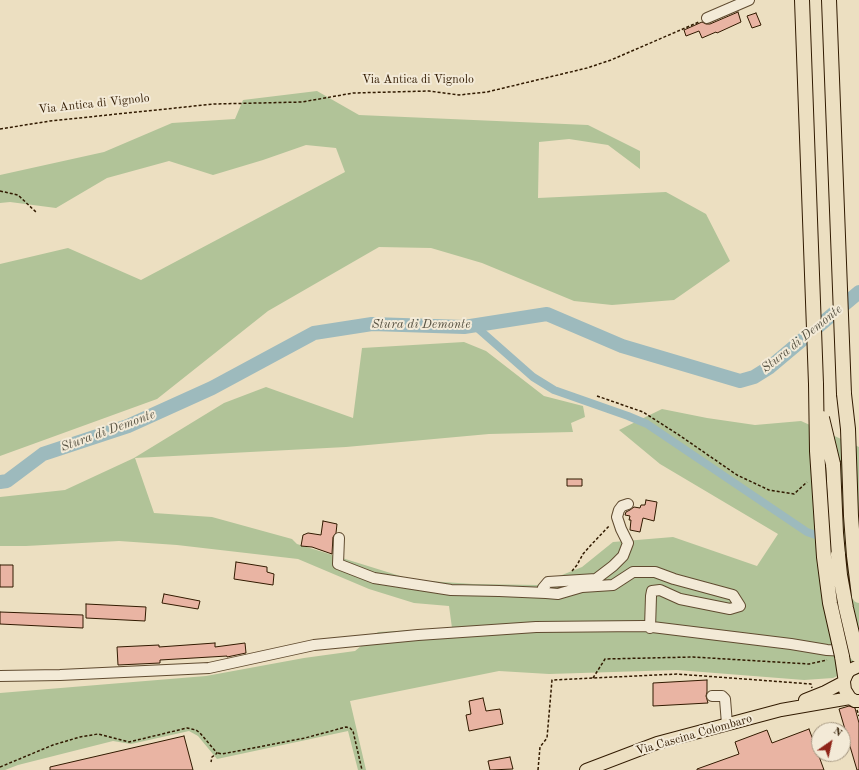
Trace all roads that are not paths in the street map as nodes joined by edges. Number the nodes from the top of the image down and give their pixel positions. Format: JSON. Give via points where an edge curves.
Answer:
{"nodes":[{"id":1,"x":749,"y":0,"type":"edge"},
{"id":2,"x":802,"y":0,"type":"edge"},
{"id":3,"x":829,"y":0,"type":"edge"},
{"id":4,"x":707,"y":18,"type":"road end"},
{"id":5,"x":816,"y":384,"type":"junction"},
{"id":6,"x":844,"y":394,"type":"junction"},
{"id":7,"x":833,"y":464,"type":"junction"},
{"id":8,"x":628,"y":504,"type":"dead end"},
{"id":9,"x":339,"y":538,"type":"dead end"},
{"id":10,"x":546,"y":593,"type":"junction"},
{"id":11,"x":859,"y":596,"type":"edge"},
{"id":12,"x":650,"y":624,"type":"junction"},
{"id":13,"x":858,"y":658,"type":"edge"},
{"id":14,"x":0,"y":676,"type":"edge"},
{"id":15,"x":844,"y":679,"type":"junction"},
{"id":16,"x":712,"y":696,"type":"dead end"},
{"id":17,"x":854,"y":699,"type":"edge"},
{"id":18,"x":781,"y":710,"type":"junction"},
{"id":19,"x":728,"y":724,"type":"junction"},
{"id":20,"x":586,"y":770,"type":"edge"}],
"edges":[{"from":1,"to":4,"type":"street"},
{"from":2,"to":5,"type":"highway"},
{"from":3,"to":6,"type":"highway"},
{"from":5,"to":7,"type":"highway","bridge":true},
{"from":5,"to":15,"type":"highway","bridge":true,"via":[[817,451],[824,557]]},
{"from":6,"to":7,"type":"highway","bridge":true},
{"from":6,"to":11,"type":"highway","bridge":true,"via":[[851,516]]},
{"from":7,"to":13,"type":"highway","bridge":true,"via":[[840,575]]},
{"from":8,"to":10,"type":"street","via":[[622,506],[617,517],[628,543],[624,556],[596,579],[548,582],[543,588]]},
{"from":9,"to":10,"type":"street","via":[[338,564],[374,578],[451,590]]},
{"from":10,"to":12,"type":"street","via":[[558,594],[582,588],[613,585],[633,572],[655,572],[733,595],[740,606],[730,609],[680,599],[660,590],[652,591]]},
{"from":12,"to":13,"type":"street","via":[[791,644]]},
{"from":12,"to":14,"type":"street","via":[[536,626],[418,634],[314,645],[209,668],[60,676]]},
{"from":13,"to":15,"type":"main road","name":"Via Cascina Colombaro"},
{"from":15,"to":17,"type":"main road","via":[[845,690]]},
{"from":15,"to":18,"type":"main road","name":"Via Cascina Colombaro","via":[[825,692]]},
{"from":16,"to":19,"type":"street","via":[[722,696],[725,699]]},
{"from":17,"to":18,"type":"main road","name":"Via Cascina Colombaro"},
{"from":18,"to":19,"type":"main road","name":"Via Cascina Colombaro"},
{"from":19,"to":20,"type":"main road","name":"Via Cascina Colombaro","via":[[656,743]]}]}
